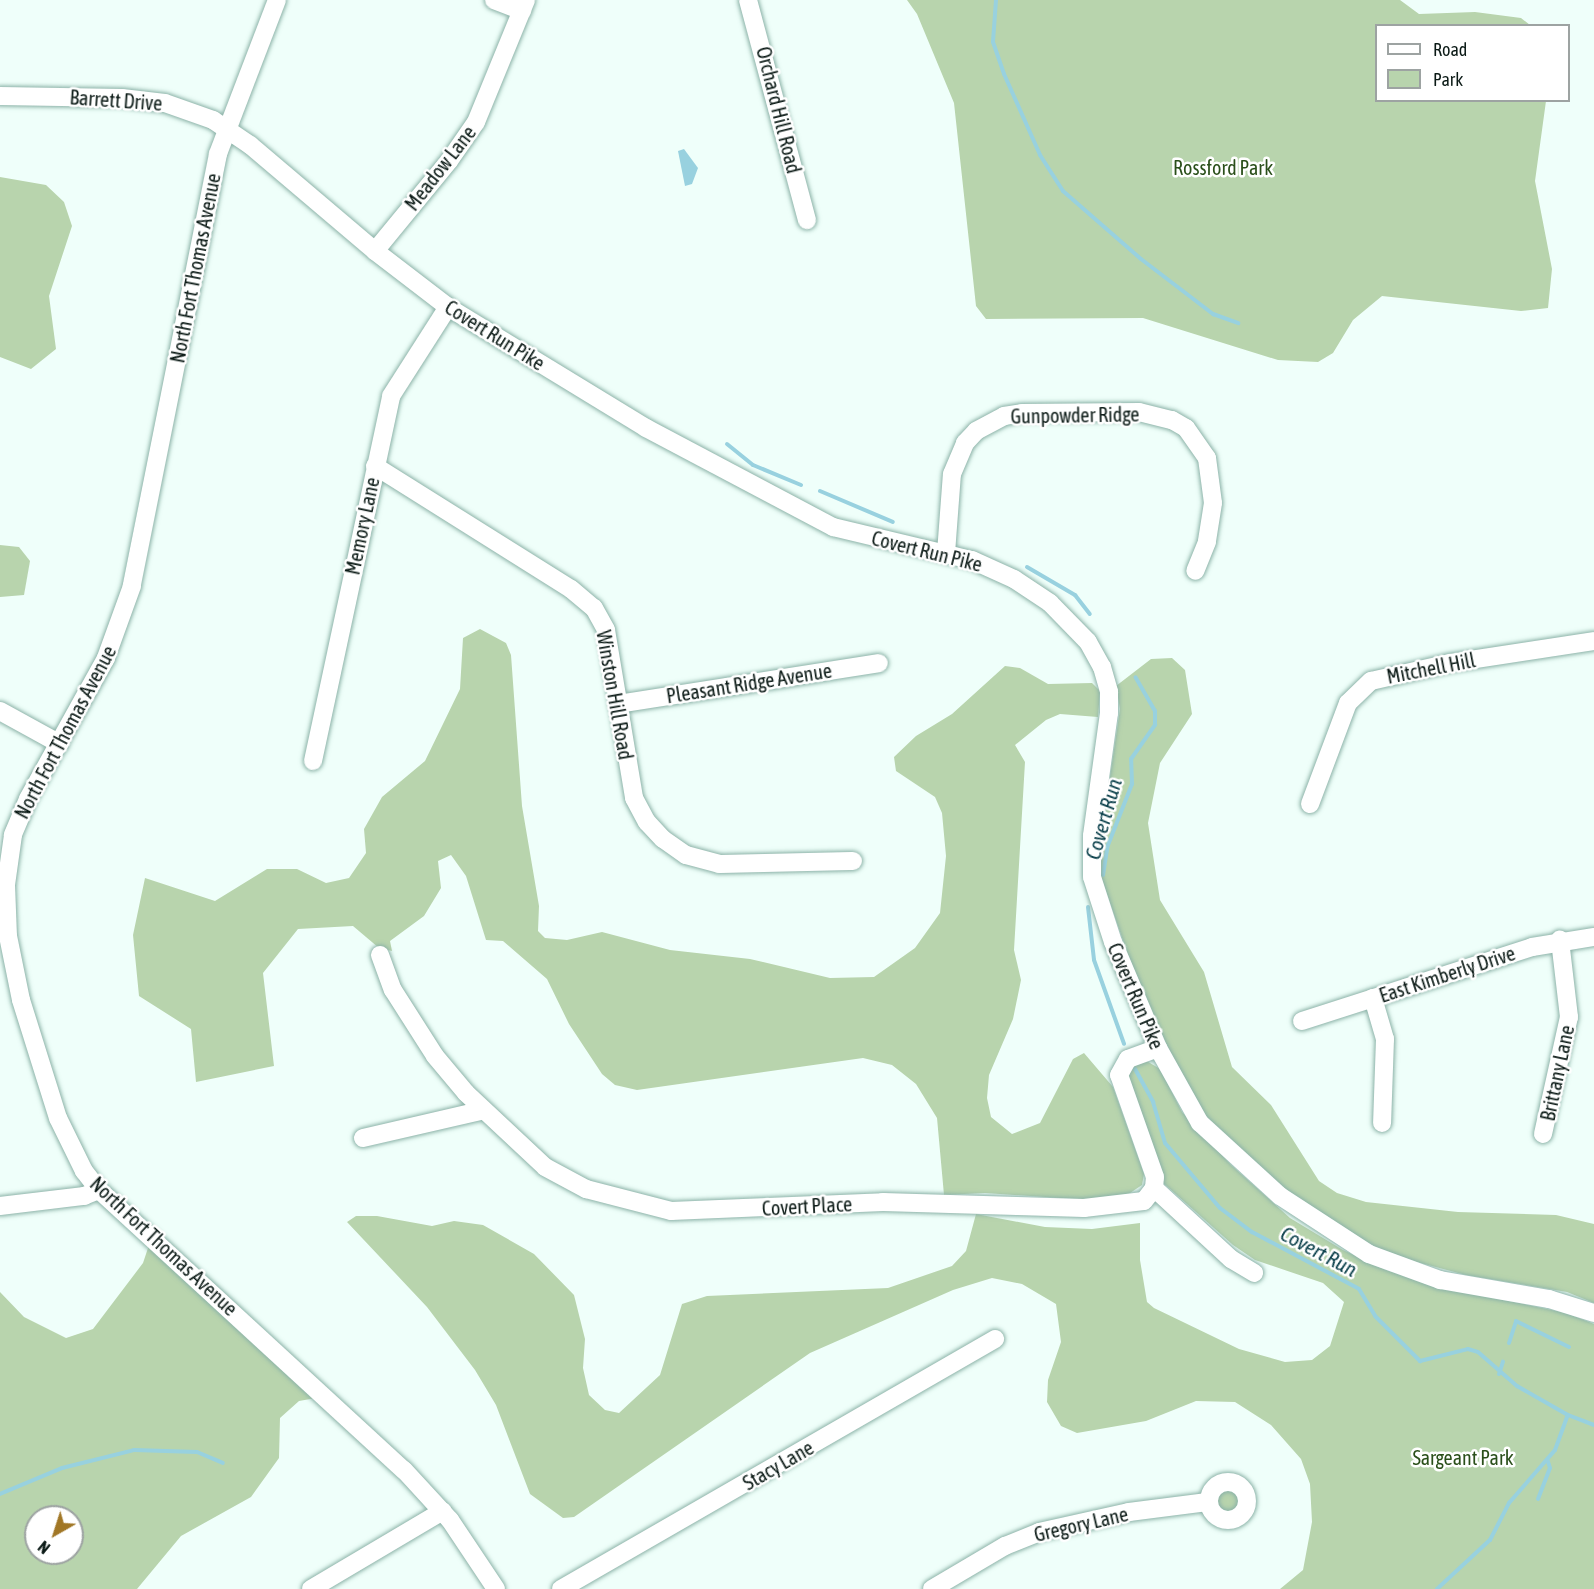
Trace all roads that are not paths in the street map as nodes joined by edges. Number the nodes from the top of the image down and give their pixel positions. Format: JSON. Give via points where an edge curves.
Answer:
{"nodes":[{"id":1,"x":277,"y":0,"type":"edge"},
{"id":2,"x":495,"y":0,"type":"edge"},
{"id":3,"x":748,"y":0,"type":"edge"},
{"id":4,"x":524,"y":6,"type":"edge"},
{"id":5,"x":0,"y":84,"type":"edge"},
{"id":6,"x":8,"y":96,"type":"edge"},
{"id":7,"x":228,"y":128,"type":"junction"},
{"id":8,"x":807,"y":220,"type":"dead end"},
{"id":9,"x":375,"y":251,"type":"junction"},
{"id":10,"x":448,"y":307,"type":"junction"},
{"id":11,"x":375,"y":466,"type":"junction"},
{"id":12,"x":946,"y":553,"type":"junction"},
{"id":13,"x":1195,"y":571,"type":"dead end"},
{"id":14,"x":1594,"y":641,"type":"edge"},
{"id":15,"x":879,"y":663,"type":"dead end"},
{"id":16,"x":618,"y":704,"type":"junction"},
{"id":17,"x":0,"y":711,"type":"edge"},
{"id":18,"x":60,"y":744,"type":"junction"},
{"id":19,"x":313,"y":760,"type":"dead end"},
{"id":20,"x":1310,"y":804,"type":"dead end"},
{"id":21,"x":853,"y":861,"type":"dead end"},
{"id":22,"x":1594,"y":937,"type":"edge"},
{"id":23,"x":1560,"y":940,"type":"junction"},
{"id":24,"x":380,"y":955,"type":"dead end"},
{"id":25,"x":1373,"y":998,"type":"junction"},
{"id":26,"x":1302,"y":1022,"type":"dead end"},
{"id":27,"x":1158,"y":1048,"type":"junction"},
{"id":28,"x":484,"y":1110,"type":"junction"},
{"id":29,"x":1382,"y":1123,"type":"dead end"},
{"id":30,"x":1543,"y":1134,"type":"dead end"},
{"id":31,"x":363,"y":1138,"type":"dead end"},
{"id":32,"x":1154,"y":1188,"type":"junction"},
{"id":33,"x":99,"y":1190,"type":"junction"},
{"id":34,"x":0,"y":1206,"type":"edge"},
{"id":35,"x":1254,"y":1273,"type":"dead end"},
{"id":36,"x":1594,"y":1313,"type":"edge"},
{"id":37,"x":995,"y":1339,"type":"dead end"},
{"id":38,"x":1207,"y":1502,"type":"dead end"},
{"id":39,"x":443,"y":1511,"type":"junction"},
{"id":40,"x":311,"y":1589,"type":"edge"},
{"id":41,"x":496,"y":1589,"type":"edge"},
{"id":42,"x":561,"y":1589,"type":"edge"},
{"id":43,"x":932,"y":1589,"type":"edge"}],
"edges":[{"from":1,"to":7,"type":"street","name":"North Fort Thomas Avenue"},
{"from":2,"to":4,"type":"street"},
{"from":3,"to":8,"type":"street","name":"Orchard Hill Road"},
{"from":4,"to":9,"type":"street","name":"Meadow Lane","via":[[490,95],[463,143]]},
{"from":5,"to":6,"type":"street"},
{"from":6,"to":7,"type":"street","name":"Barrett Drive","via":[[165,103]]},
{"from":7,"to":9,"type":"street","name":"Covert Run Pike"},
{"from":7,"to":18,"type":"street","name":"North Fort Thomas Avenue","via":[[206,208],[132,586],[106,658]]},
{"from":9,"to":10,"type":"street","name":"Covert Run Pike"},
{"from":10,"to":11,"type":"street","name":"Memory Lane","via":[[391,396]]},
{"from":10,"to":12,"type":"street","name":"Covert Run Pike","via":[[646,428],[805,514],[871,537]]},
{"from":11,"to":16,"type":"street","name":"Winston Hill Road","via":[[586,600],[606,630]]},
{"from":11,"to":19,"type":"street","name":"Memory Lane"},
{"from":12,"to":13,"type":"street","name":"Gunpowder Ridge","via":[[952,474],[965,443],[976,431],[1004,416],[1022,413],[1139,412],[1172,420],[1186,428],[1207,458],[1213,503],[1207,542]]},
{"from":12,"to":27,"type":"street","name":"Covert Run Pike","via":[[994,569],[1050,603],[1076,627],[1102,668],[1110,713],[1092,836],[1092,877],[1113,942]]},
{"from":14,"to":20,"type":"street","name":"Mitchell Hill","via":[[1450,663],[1371,681],[1348,703]]},
{"from":15,"to":16,"type":"street","name":"Pleasant Ridge Avenue"},
{"from":16,"to":21,"type":"street","name":"Winston Hill Road","via":[[634,798],[647,822],[675,848],[706,862],[730,865]]},
{"from":17,"to":18,"type":"street"},
{"from":18,"to":33,"type":"street","name":"North Fort Thomas Avenue","via":[[13,835],[6,885],[8,936],[21,1000],[61,1125],[73,1155]]},
{"from":22,"to":23,"type":"street","name":"East Kimberly Drive"},
{"from":23,"to":25,"type":"street","name":"East Kimberly Drive"},
{"from":23,"to":30,"type":"street","name":"Brittany Lane","via":[[1569,1017]]},
{"from":24,"to":28,"type":"street","name":"Covert Place","via":[[410,1019],[441,1063]]},
{"from":25,"to":26,"type":"street","name":"East Kimberly Drive"},
{"from":25,"to":29,"type":"street","via":[[1385,1039]]},
{"from":27,"to":32,"type":"street","via":[[1128,1059],[1119,1075],[1150,1162]]},
{"from":27,"to":36,"type":"street","name":"Covert Run Pike","via":[[1200,1123],[1250,1172],[1315,1222],[1369,1254],[1440,1280],[1549,1299]]},
{"from":28,"to":31,"type":"street"},
{"from":28,"to":32,"type":"street","name":"Covert Place","via":[[556,1175],[601,1193],[671,1211],[883,1202],[1084,1208],[1142,1201]]},
{"from":32,"to":35,"type":"street","via":[[1231,1259]]},
{"from":33,"to":34,"type":"street","via":[[84,1196]]},
{"from":33,"to":39,"type":"street","name":"North Fort Thomas Avenue","via":[[274,1347]]},
{"from":37,"to":42,"type":"street","name":"Stacy Lane"},
{"from":38,"to":43,"type":"street","name":"Gregory Lane","via":[[1129,1512],[1044,1530],[1005,1546]]},
{"from":39,"to":40,"type":"street"},
{"from":39,"to":41,"type":"street","name":"North Fort Thomas Avenue"}]}
